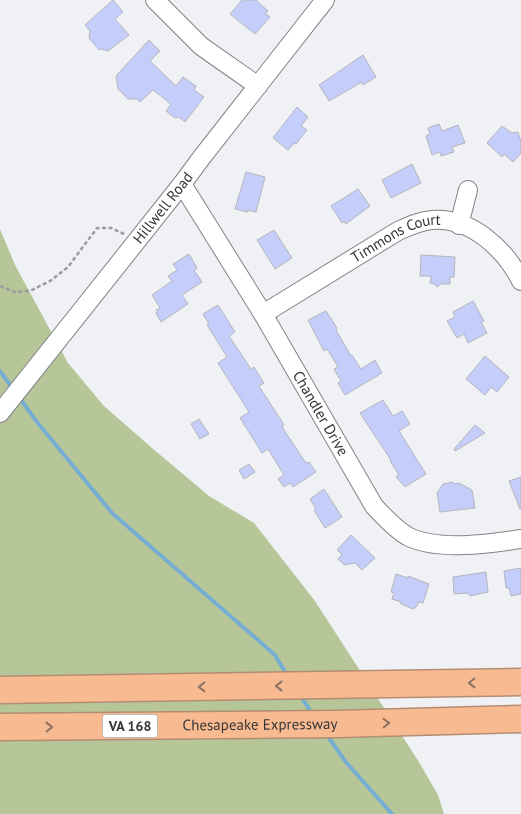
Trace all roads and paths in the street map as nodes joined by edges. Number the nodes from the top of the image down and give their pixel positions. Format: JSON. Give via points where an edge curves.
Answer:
{"nodes":[{"id":1,"x":155,"y":0,"type":"edge"},
{"id":2,"x":325,"y":0,"type":"edge"},
{"id":3,"x":258,"y":86,"type":"junction"},
{"id":4,"x":182,"y":184,"type":"junction"},
{"id":5,"x":468,"y":190,"type":"dead end"},
{"id":6,"x":459,"y":225,"type":"junction"},
{"id":7,"x":136,"y":241,"type":"junction"},
{"id":8,"x":521,"y":281,"type":"edge"},
{"id":9,"x":0,"y":286,"type":"edge"},
{"id":10,"x":263,"y":314,"type":"junction"},
{"id":11,"x":0,"y":413,"type":"edge"},
{"id":12,"x":521,"y":539,"type":"edge"},
{"id":13,"x":521,"y":682,"type":"edge"},
{"id":14,"x":0,"y":690,"type":"edge"},
{"id":15,"x":521,"y":719,"type":"edge"},
{"id":16,"x":0,"y":728,"type":"edge"}],
"edges":[{"from":1,"to":3,"type":"street","via":[[201,46]]},
{"from":2,"to":3,"type":"street","name":"Hillwell Road"},
{"from":3,"to":4,"type":"street","name":"Hillwell Road"},
{"from":4,"to":7,"type":"street","name":"Hillwell Road"},
{"from":4,"to":10,"type":"street","name":"Chandler Drive"},
{"from":5,"to":6,"type":"street"},
{"from":6,"to":8,"type":"street","name":"Timmons Court","via":[[490,241],[514,266]]},
{"from":6,"to":10,"type":"street","name":"Timmons Court","via":[[432,220],[411,225]]},
{"from":7,"to":9,"type":"path","via":[[111,228],[97,228],[68,267],[50,281],[30,291],[15,292]]},
{"from":7,"to":11,"type":"street","name":"Hillwell Road"},
{"from":10,"to":12,"type":"street","name":"Chandler Drive","via":[[374,506],[388,521],[409,537],[438,544]]},
{"from":13,"to":14,"type":"highway","one_way":true},
{"from":16,"to":15,"type":"highway","name":"Chesapeake Expressway","number":"VA 168","one_way":true}]}
